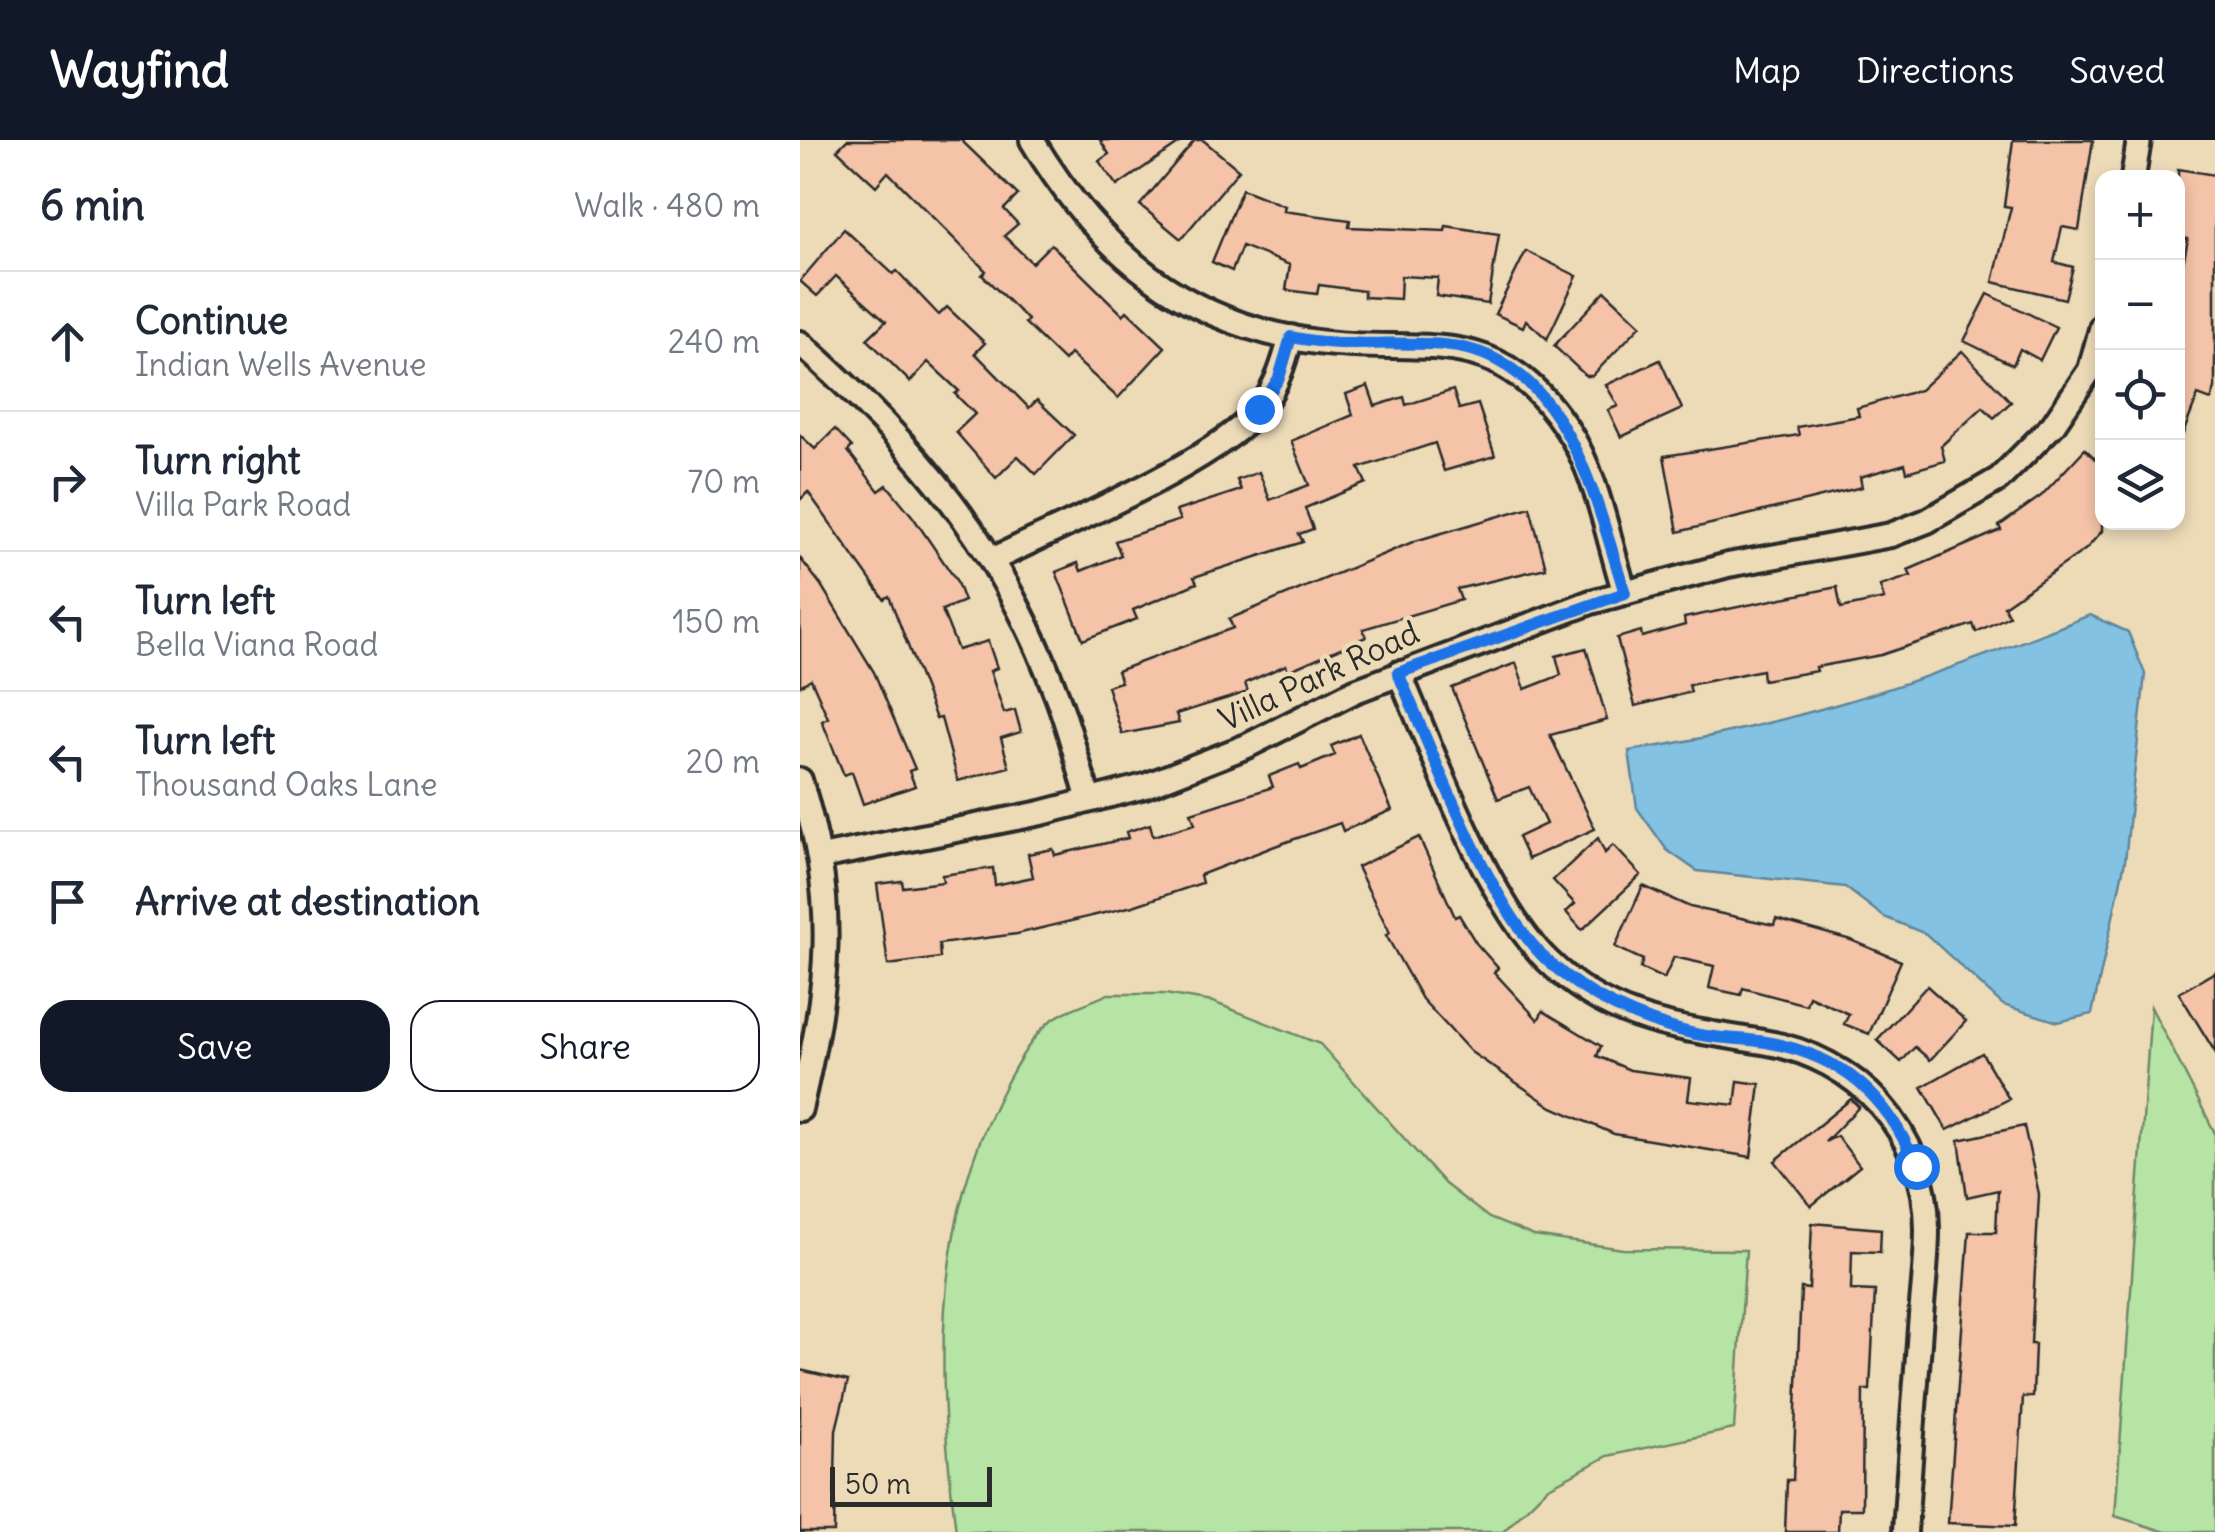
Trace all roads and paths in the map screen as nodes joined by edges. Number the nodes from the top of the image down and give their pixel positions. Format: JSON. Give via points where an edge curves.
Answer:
{"nodes":[{"id":1,"x":1032,"y":140,"type":"edge"},
{"id":2,"x":2139,"y":140,"type":"edge"},
{"id":3,"x":2134,"y":170,"type":"edge"},
{"id":4,"x":1291,"y":337,"type":"junction"},
{"id":5,"x":800,"y":343,"type":"edge"},
{"id":6,"x":2095,"y":350,"type":"edge"},
{"id":7,"x":992,"y":560,"type":"junction"},
{"id":8,"x":1625,"y":593,"type":"junction"},
{"id":9,"x":1398,"y":673,"type":"junction"},
{"id":10,"x":800,"y":780,"type":"edge"},
{"id":11,"x":1089,"y":800,"type":"junction"},
{"id":12,"x":821,"y":857,"type":"junction"},
{"id":13,"x":800,"y":1109,"type":"edge"},
{"id":14,"x":1905,"y":1532,"type":"edge"}],
"edges":[{"from":1,"to":4,"type":"street","via":[[1064,194],[1151,282],[1250,327]]},
{"from":2,"to":3,"type":"street"},
{"from":4,"to":7,"type":"street","via":[[1269,394],[1222,444]]},
{"from":4,"to":8,"type":"street","via":[[1354,346],[1446,345],[1482,354],[1515,374],[1568,429]]},
{"from":5,"to":7,"type":"street","via":[[923,462]]},
{"from":6,"to":8,"type":"street","name":"Villa Park Road","via":[[2090,370],[2053,424],[1999,479],[1927,521],[1891,535],[1728,564]]},
{"from":7,"to":11,"type":"street","via":[[1055,691]]},
{"from":8,"to":9,"type":"street","name":"Villa Park Road"},
{"from":9,"to":11,"type":"street","name":"Villa Park Road","via":[[1246,746]]},
{"from":9,"to":14,"type":"street","via":[[1477,848],[1512,915],[1548,962],[1604,1001],[1648,1021],[1807,1051],[1876,1095],[1900,1125],[1927,1226]]},
{"from":10,"to":12,"type":"street"},
{"from":11,"to":12,"type":"street","name":"Villa Park Road"},
{"from":12,"to":13,"type":"street","via":[[827,980]]}]}
